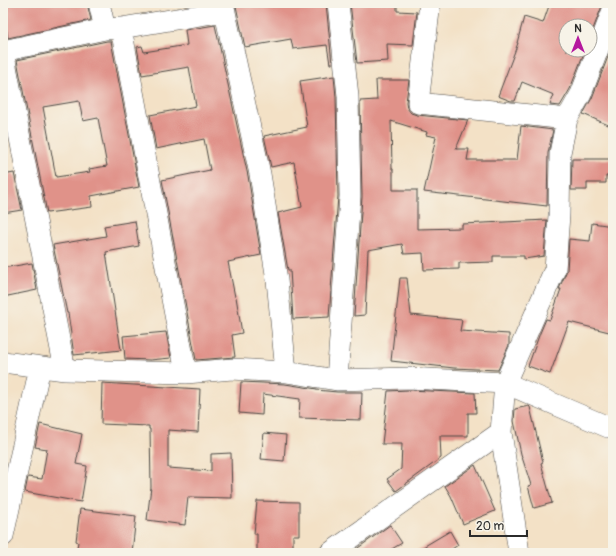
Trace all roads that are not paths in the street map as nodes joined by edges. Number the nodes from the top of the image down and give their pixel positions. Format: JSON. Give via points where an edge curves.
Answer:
{"nodes":[{"id":1,"x":99,"y":3,"type":"edge"},
{"id":2,"x":338,"y":3,"type":"edge"},
{"id":3,"x":430,"y":3,"type":"edge"},
{"id":4,"x":224,"y":7,"type":"edge"},
{"id":5,"x":613,"y":10,"type":"edge"},
{"id":6,"x":113,"y":29,"type":"junction"},
{"id":7,"x":3,"y":51,"type":"edge"},
{"id":8,"x":567,"y":119,"type":"junction"},
{"id":9,"x":3,"y":362,"type":"edge"},
{"id":10,"x":40,"y":366,"type":"junction"},
{"id":11,"x":65,"y":370,"type":"junction"},
{"id":12,"x":286,"y":372,"type":"junction"},
{"id":13,"x":186,"y":373,"type":"junction"},
{"id":14,"x":337,"y":380,"type":"junction"},
{"id":15,"x":505,"y":383,"type":"junction"},
{"id":16,"x":613,"y":427,"type":"edge"},
{"id":17,"x":501,"y":432,"type":"junction"},
{"id":18,"x":3,"y":536,"type":"edge"},
{"id":19,"x":330,"y":553,"type":"edge"},
{"id":20,"x":519,"y":553,"type":"edge"}],
"edges":[{"from":1,"to":6,"type":"street"},
{"from":2,"to":14,"type":"street","via":[[348,96],[350,196]]},
{"from":3,"to":8,"type":"street","via":[[418,102]]},
{"from":4,"to":6,"type":"street"},
{"from":4,"to":12,"type":"street","via":[[260,174],[277,280]]},
{"from":5,"to":8,"type":"street","via":[[581,94]]},
{"from":6,"to":7,"type":"street"},
{"from":6,"to":13,"type":"street"},
{"from":7,"to":11,"type":"street"},
{"from":8,"to":15,"type":"street","via":[[560,153],[555,269]]},
{"from":9,"to":10,"type":"street"},
{"from":10,"to":11,"type":"street"},
{"from":10,"to":18,"type":"street"},
{"from":11,"to":13,"type":"street"},
{"from":12,"to":13,"type":"street","via":[[232,369]]},
{"from":12,"to":14,"type":"street"},
{"from":14,"to":15,"type":"street","via":[[408,378]]},
{"from":15,"to":16,"type":"street"},
{"from":15,"to":17,"type":"street"},
{"from":17,"to":19,"type":"street"},
{"from":17,"to":20,"type":"street"}]}
